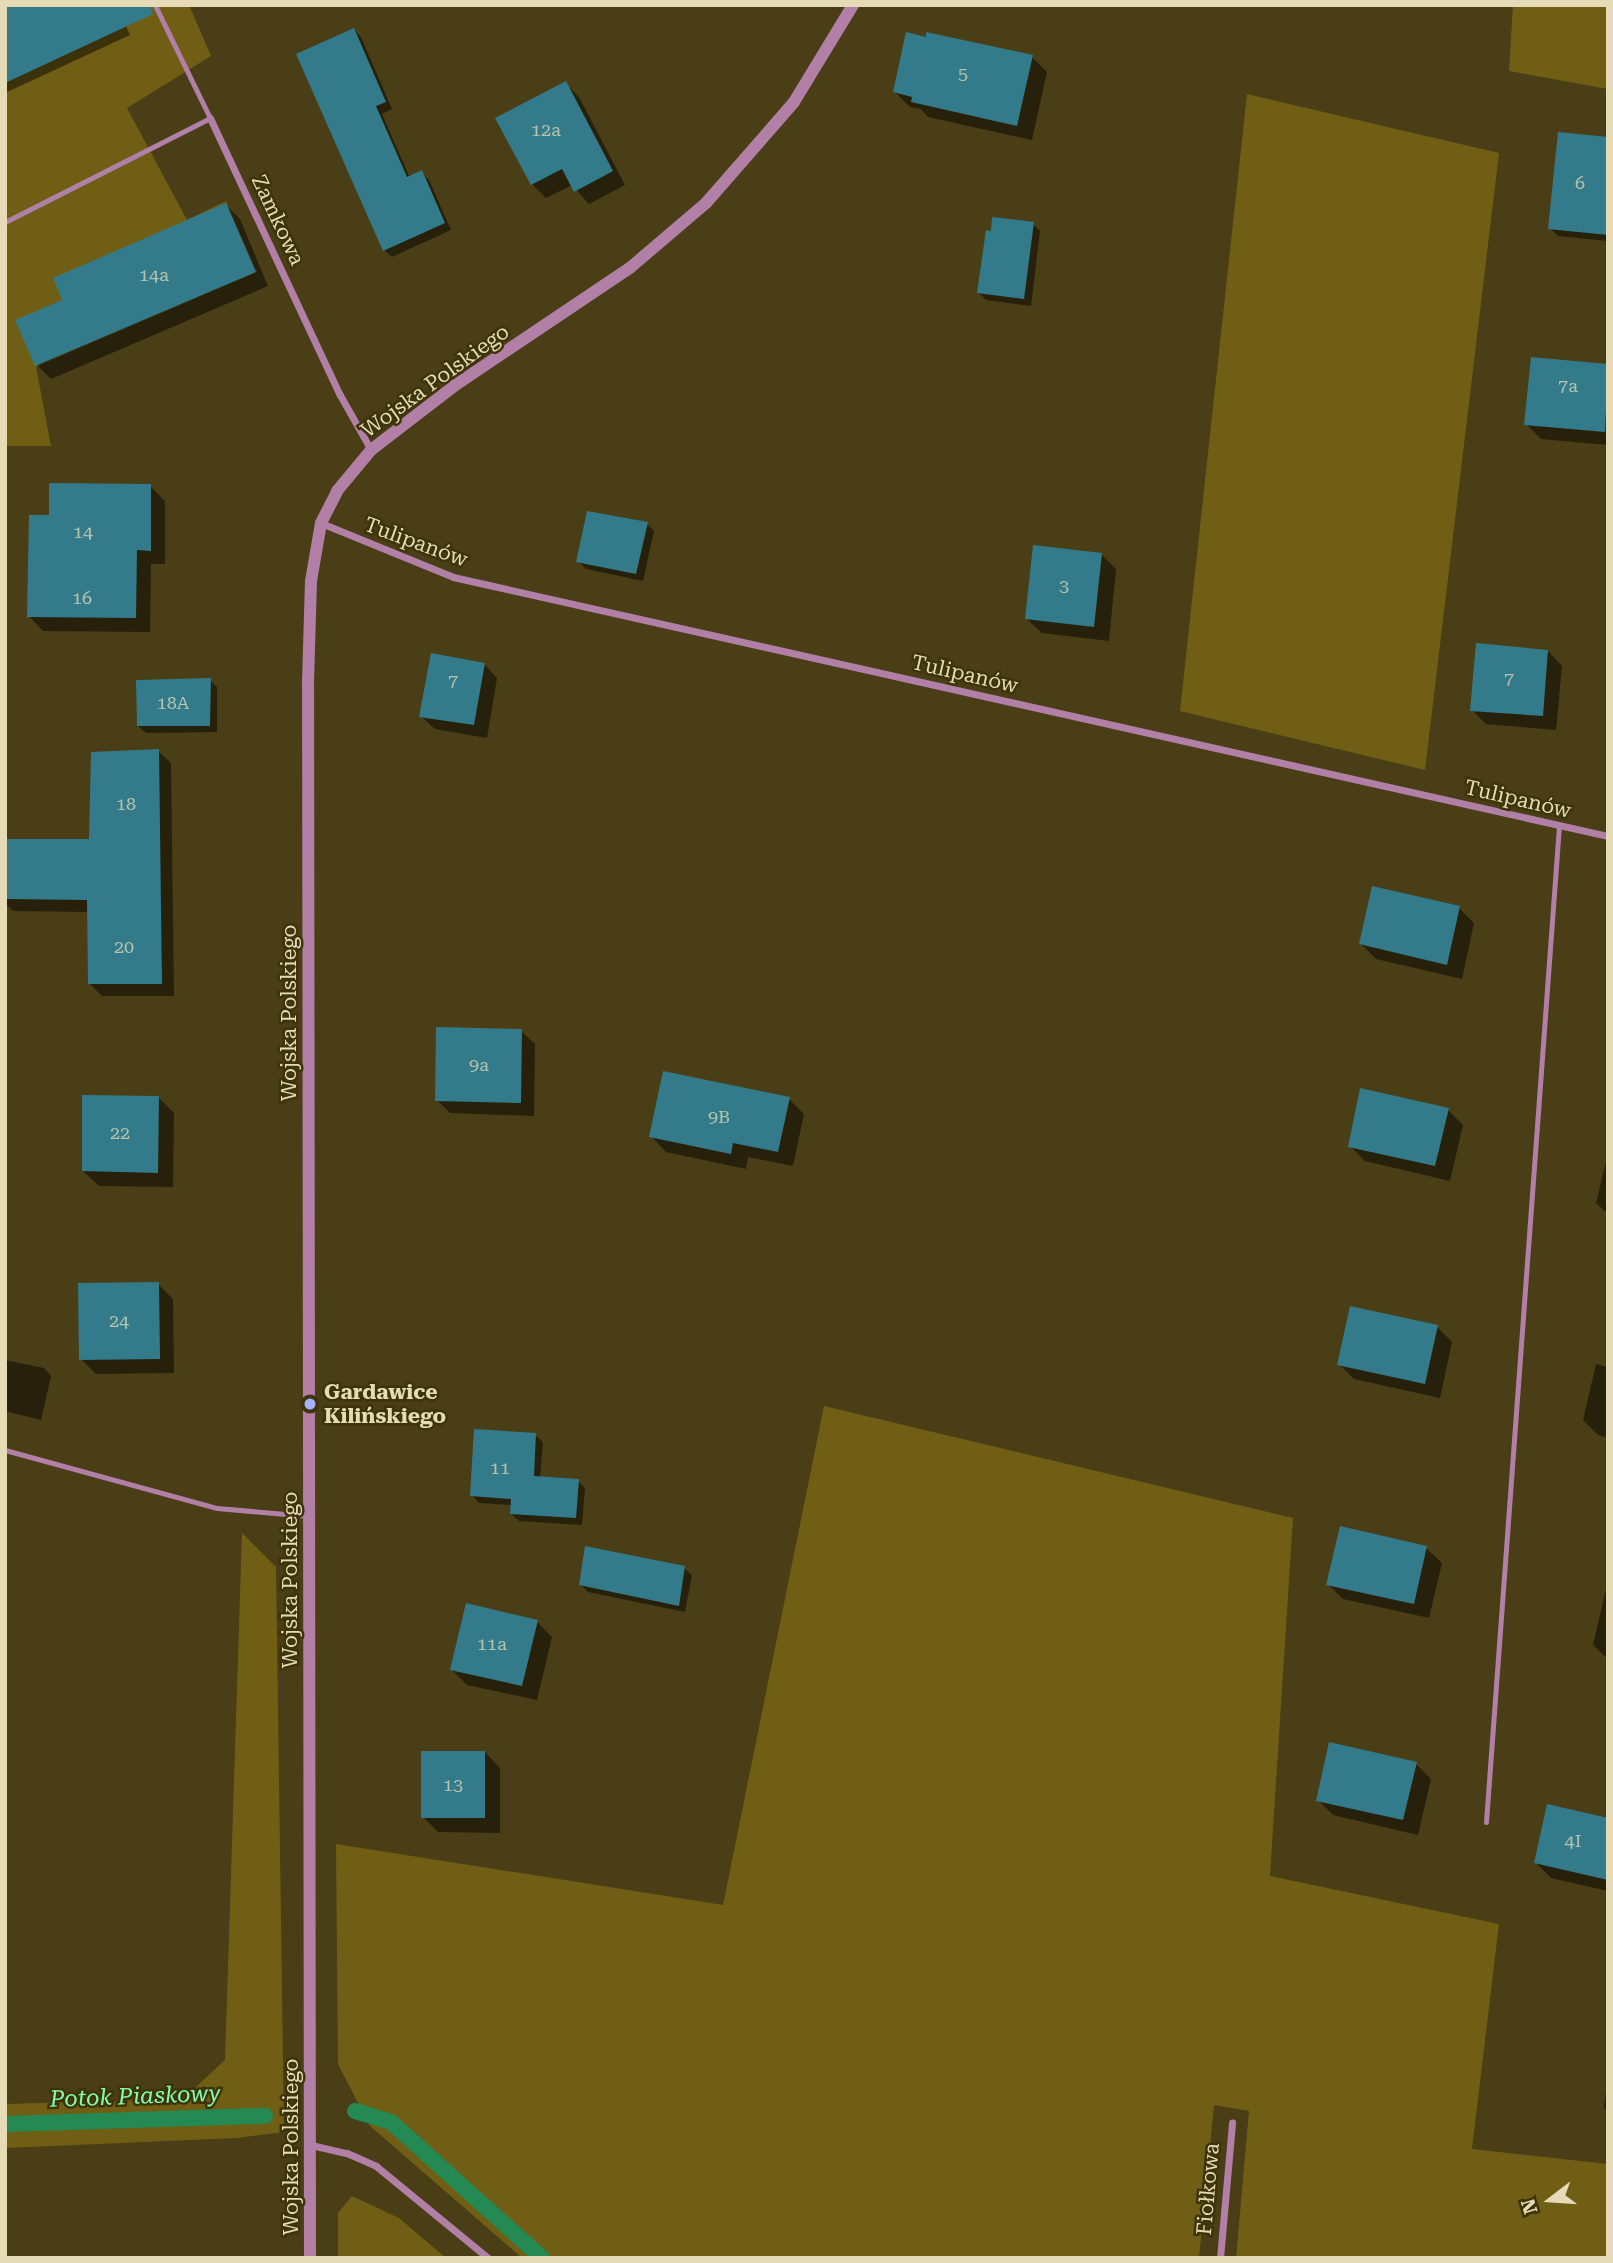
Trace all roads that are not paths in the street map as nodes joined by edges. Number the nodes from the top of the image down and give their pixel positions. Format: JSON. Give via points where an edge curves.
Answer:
{"nodes":[{"id":1,"x":155,"y":5,"type":"edge"},
{"id":2,"x":853,"y":5,"type":"edge"},
{"id":3,"x":210,"y":118,"type":"junction"},
{"id":4,"x":5,"y":222,"type":"edge"},
{"id":5,"x":371,"y":450,"type":"junction"},
{"id":6,"x":321,"y":523,"type":"junction"},
{"id":7,"x":1559,"y":826,"type":"junction"},
{"id":8,"x":1608,"y":836,"type":"edge"},
{"id":9,"x":5,"y":1450,"type":"edge"},
{"id":10,"x":309,"y":1516,"type":"junction"},
{"id":11,"x":1486,"y":1822,"type":"dead end"},
{"id":12,"x":1232,"y":2123,"type":"dead end"},
{"id":13,"x":311,"y":2146,"type":"junction"},
{"id":14,"x":310,"y":2258,"type":"edge"},
{"id":15,"x":488,"y":2258,"type":"edge"},
{"id":16,"x":1220,"y":2258,"type":"edge"}],
"edges":[{"from":1,"to":3,"type":"lane","name":"Zamkowa"},
{"from":2,"to":5,"type":"street","name":"Wojska Polskiego","via":[[794,102],[698,211],[631,267],[454,386]]},
{"from":3,"to":4,"type":"lane"},
{"from":3,"to":5,"type":"street","name":"Zamkowa","via":[[340,395]]},
{"from":5,"to":6,"type":"street","name":"Wojska Polskiego","via":[[337,491]]},
{"from":6,"to":7,"type":"street","name":"Tulipanów","via":[[453,577]]},
{"from":6,"to":10,"type":"street","name":"Wojska Polskiego","via":[[311,581],[308,682]]},
{"from":7,"to":8,"type":"street","name":"Tulipanów"},
{"from":7,"to":11,"type":"lane"},
{"from":9,"to":10,"type":"lane","via":[[218,1508]]},
{"from":10,"to":13,"type":"street","name":"Wojska Polskiego"},
{"from":12,"to":16,"type":"street","name":"Fiołkowa"},
{"from":13,"to":14,"type":"street","name":"Wojska Polskiego"},
{"from":13,"to":15,"type":"street","via":[[347,2153],[376,2166]]}]}
